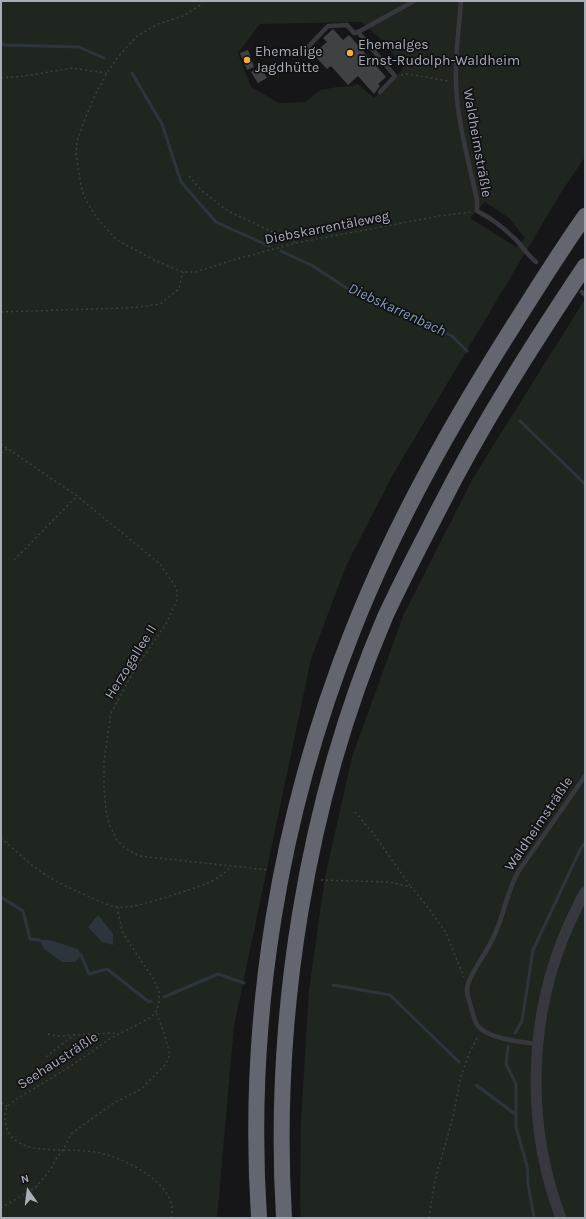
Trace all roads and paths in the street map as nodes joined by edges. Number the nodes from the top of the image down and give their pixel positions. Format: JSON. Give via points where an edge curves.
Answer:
{"nodes":[{"id":1,"x":203,"y":1,"type":"edge"},
{"id":2,"x":414,"y":1,"type":"edge"},
{"id":3,"x":461,"y":1,"type":"edge"},
{"id":4,"x":358,"y":32,"type":"junction"},
{"id":5,"x":307,"y":48,"type":"joint"},
{"id":6,"x":256,"y":50,"type":"dead end"},
{"id":7,"x":107,"y":73,"type":"junction"},
{"id":8,"x":408,"y":74,"type":"dead end"},
{"id":9,"x":1,"y":78,"type":"edge"},
{"id":10,"x":456,"y":83,"type":"junction"},
{"id":11,"x":380,"y":92,"type":"dead end"},
{"id":12,"x":189,"y":176,"type":"dead end"},
{"id":13,"x":478,"y":212,"type":"junction"},
{"id":14,"x":585,"y":216,"type":"edge"},
{"id":15,"x":296,"y":243,"type":"junction"},
{"id":16,"x":536,"y":262,"type":"dead end"},
{"id":17,"x":585,"y":266,"type":"edge"},
{"id":18,"x":183,"y":272,"type":"junction"},
{"id":19,"x":1,"y":312,"type":"edge"},
{"id":20,"x":1,"y":444,"type":"edge"},
{"id":21,"x":7,"y":449,"type":"junction"},
{"id":22,"x":1,"y":452,"type":"edge"},
{"id":23,"x":76,"y":496,"type":"junction"},
{"id":24,"x":14,"y":560,"type":"dead end"},
{"id":25,"x":585,"y":776,"type":"edge"},
{"id":26,"x":355,"y":812,"type":"dead end"},
{"id":27,"x":1,"y":838,"type":"edge"},
{"id":28,"x":230,"y":866,"type":"junction"},
{"id":29,"x":269,"y":870,"type":"dead end"},
{"id":30,"x":321,"y":880,"type":"dead end"},
{"id":31,"x":411,"y":887,"type":"junction"},
{"id":32,"x":585,"y":892,"type":"edge"},
{"id":33,"x":117,"y":907,"type":"junction"},
{"id":34,"x":469,"y":981,"type":"junction"},
{"id":35,"x":156,"y":1012,"type":"junction"},
{"id":36,"x":481,"y":1029,"type":"junction"},
{"id":37,"x":48,"y":1034,"type":"dead end"},
{"id":38,"x":75,"y":1034,"type":"junction"},
{"id":39,"x":119,"y":1034,"type":"junction"},
{"id":40,"x":538,"y":1044,"type":"junction"},
{"id":41,"x":46,"y":1057,"type":"dead end"},
{"id":42,"x":1,"y":1103,"type":"edge"},
{"id":43,"x":8,"y":1106,"type":"junction"},
{"id":44,"x":63,"y":1150,"type":"junction"},
{"id":45,"x":1,"y":1208,"type":"edge"},
{"id":46,"x":171,"y":1218,"type":"edge"},
{"id":47,"x":259,"y":1218,"type":"edge"},
{"id":48,"x":284,"y":1218,"type":"edge"},
{"id":49,"x":429,"y":1218,"type":"edge"},
{"id":50,"x":561,"y":1218,"type":"edge"}],
"edges":[{"from":1,"to":7,"type":"path","name":"Diebskarrentäleweg","via":[[183,16],[158,24],[137,36]]},
{"from":2,"to":4,"type":"lane"},
{"from":3,"to":10,"type":"lane","name":"Waldheimsträßle"},
{"from":4,"to":5,"type":"lane","via":[[347,26],[328,26]]},
{"from":4,"to":11,"type":"lane","via":[[395,76]]},
{"from":5,"to":6,"type":"path","via":[[265,52]]},
{"from":7,"to":9,"type":"path","via":[[72,68]]},
{"from":7,"to":18,"type":"path","name":"Diebskarrentäleweg","via":[[95,95],[77,141],[77,165],[82,191],[96,217],[117,240]]},
{"from":8,"to":10,"type":"path"},
{"from":10,"to":13,"type":"lane","name":"Waldheimsträßle","via":[[457,101]]},
{"from":12,"to":15,"type":"path","via":[[202,191],[228,211]]},
{"from":13,"to":15,"type":"path","name":"Diebskarrentäleweg","via":[[439,216]]},
{"from":13,"to":16,"type":"lane","name":"Waldheimsträßle","via":[[515,238]]},
{"from":14,"to":47,"type":"highway","via":[[476,385],[409,506],[365,600],[322,716],[289,840],[267,963],[257,1097]]},
{"from":15,"to":18,"type":"path","name":"Diebskarrentäleweg","via":[[196,272]]},
{"from":17,"to":48,"type":"highway","via":[[497,405],[421,542],[384,620],[349,714],[316,836],[293,961],[282,1097]]},
{"from":18,"to":19,"type":"path","via":[[179,289],[160,304],[123,308]]},
{"from":20,"to":21,"type":"path","name":"Herzogallee II"},
{"from":21,"to":22,"type":"path"},
{"from":21,"to":23,"type":"path","name":"Herzogallee II"},
{"from":23,"to":24,"type":"path"},
{"from":23,"to":28,"type":"path","name":"Herzogallee II","via":[[160,564],[177,589],[177,600],[166,624],[135,669],[111,713],[104,768],[106,812],[110,826],[117,840],[139,856]]},
{"from":25,"to":34,"type":"lane","name":"Waldheimsträßle","via":[[511,884],[493,939]]},
{"from":26,"to":31,"type":"path"},
{"from":27,"to":33,"type":"path","via":[[45,874],[83,894]]},
{"from":28,"to":29,"type":"path","name":"Herzogallee II"},
{"from":28,"to":33,"type":"path","via":[[210,882],[159,899]]},
{"from":30,"to":31,"type":"path","via":[[389,882]]},
{"from":31,"to":34,"type":"path","via":[[446,933],[461,972]]},
{"from":32,"to":40,"type":"street","via":[[560,945],[549,981]]},
{"from":33,"to":35,"type":"path","via":[[122,930],[159,992]]},
{"from":34,"to":36,"type":"lane","name":"Waldheimsträßle","via":[[467,995],[477,1025]]},
{"from":35,"to":39,"type":"path","name":"Seehausträßle"},
{"from":35,"to":44,"type":"path","via":[[170,1055],[165,1065],[141,1089],[112,1104],[71,1134]]},
{"from":36,"to":40,"type":"lane","via":[[510,1040]]},
{"from":36,"to":49,"type":"path","via":[[461,1076],[435,1180]]},
{"from":37,"to":38,"type":"path"},
{"from":38,"to":39,"type":"path"},
{"from":38,"to":41,"type":"path"},
{"from":39,"to":43,"type":"path","name":"Seehausträßle"},
{"from":40,"to":50,"type":"street","via":[[536,1083],[540,1140],[548,1179]]},
{"from":42,"to":43,"type":"path"},
{"from":43,"to":44,"type":"path","name":"Seehausträßle","via":[[4,1114],[11,1138],[19,1144],[33,1148]]},
{"from":44,"to":45,"type":"path","via":[[36,1186]]},
{"from":44,"to":46,"type":"path","name":"Seehausträßle","via":[[94,1152],[125,1161],[161,1185],[170,1199]]}]}
